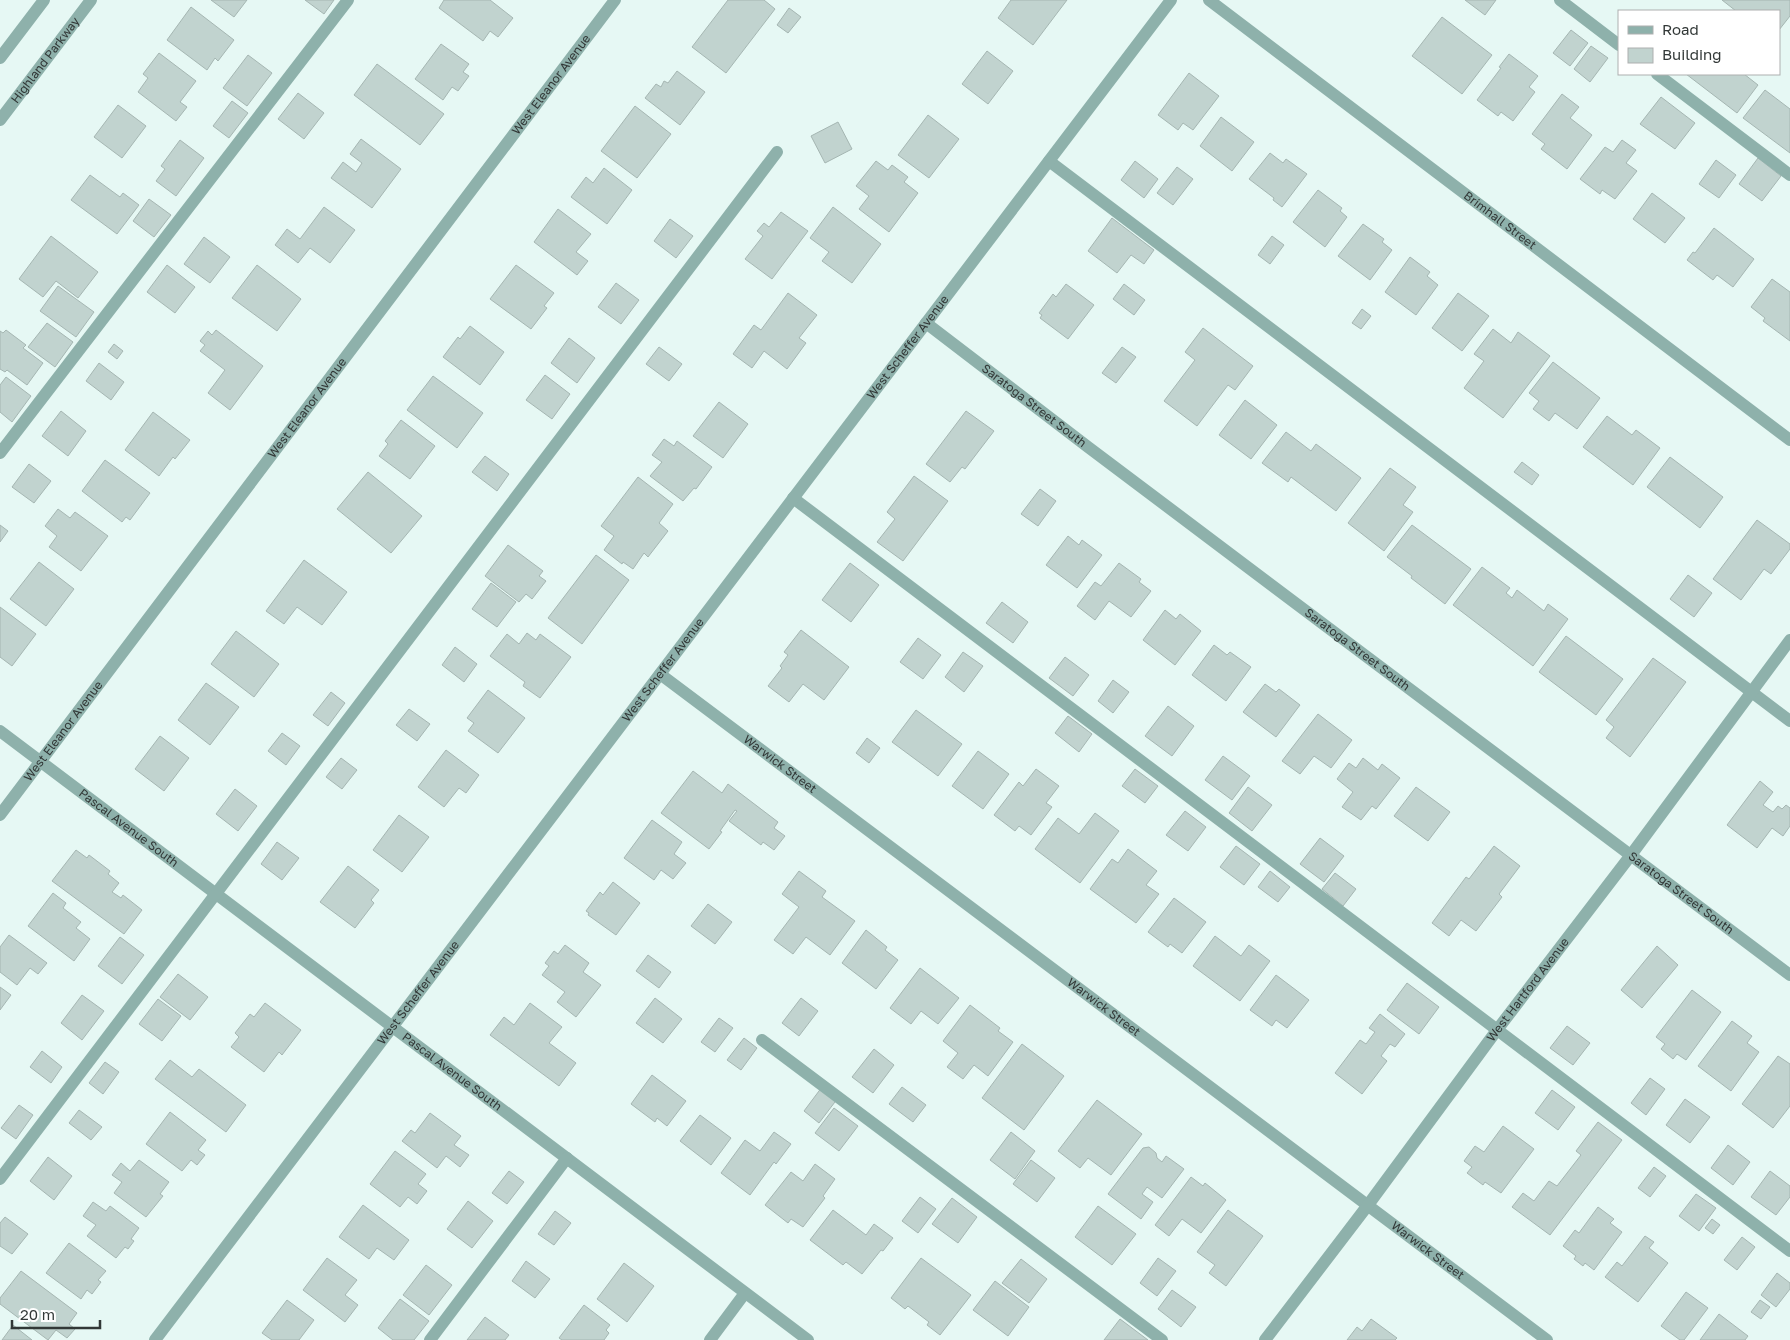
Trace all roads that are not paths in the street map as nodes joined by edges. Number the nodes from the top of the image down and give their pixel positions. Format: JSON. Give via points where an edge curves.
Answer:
{"nodes":[{"id":1,"x":44,"y":0,"type":"edge"},
{"id":2,"x":91,"y":0,"type":"edge"},
{"id":3,"x":348,"y":0,"type":"edge"},
{"id":4,"x":615,"y":0,"type":"edge"},
{"id":5,"x":1171,"y":0,"type":"edge"},
{"id":6,"x":1209,"y":0,"type":"edge"},
{"id":7,"x":1560,"y":0,"type":"edge"},
{"id":8,"x":1618,"y":44,"type":"edge"},
{"id":9,"x":0,"y":58,"type":"edge"},
{"id":10,"x":1658,"y":75,"type":"edge"},
{"id":11,"x":0,"y":120,"type":"edge"},
{"id":12,"x":777,"y":152,"type":"dead end"},
{"id":13,"x":1049,"y":161,"type":"junction"},
{"id":14,"x":1790,"y":174,"type":"edge"},
{"id":15,"x":926,"y":323,"type":"junction"},
{"id":16,"x":1790,"y":440,"type":"edge"},
{"id":17,"x":0,"y":453,"type":"edge"},
{"id":18,"x":793,"y":498,"type":"junction"},
{"id":19,"x":1790,"y":640,"type":"edge"},
{"id":20,"x":660,"y":674,"type":"junction"},
{"id":21,"x":1750,"y":692,"type":"junction"},
{"id":22,"x":1790,"y":721,"type":"edge"},
{"id":23,"x":0,"y":731,"type":"edge"},
{"id":24,"x":40,"y":762,"type":"junction"},
{"id":25,"x":0,"y":815,"type":"edge"},
{"id":26,"x":1631,"y":855,"type":"junction"},
{"id":27,"x":216,"y":894,"type":"junction"},
{"id":28,"x":1790,"y":975,"type":"edge"},
{"id":29,"x":392,"y":1027,"type":"junction"},
{"id":30,"x":1497,"y":1030,"type":"junction"},
{"id":31,"x":762,"y":1040,"type":"dead end"},
{"id":32,"x":567,"y":1158,"type":"junction"},
{"id":33,"x":0,"y":1179,"type":"edge"},
{"id":34,"x":1368,"y":1205,"type":"junction"},
{"id":35,"x":1790,"y":1251,"type":"edge"},
{"id":36,"x":745,"y":1293,"type":"junction"},
{"id":37,"x":155,"y":1340,"type":"edge"},
{"id":38,"x":430,"y":1340,"type":"edge"},
{"id":39,"x":710,"y":1340,"type":"edge"},
{"id":40,"x":808,"y":1340,"type":"edge"},
{"id":41,"x":1162,"y":1340,"type":"edge"},
{"id":42,"x":1265,"y":1340,"type":"edge"},
{"id":43,"x":1547,"y":1340,"type":"edge"}],
"edges":[{"from":1,"to":9,"type":"street"},
{"from":2,"to":11,"type":"street","name":"Highland Parkway"},
{"from":3,"to":17,"type":"street"},
{"from":4,"to":24,"type":"street","name":"West Eleanor Avenue"},
{"from":5,"to":13,"type":"street","name":"West Scheffer Avenue"},
{"from":6,"to":16,"type":"street","name":"Brimhall Street"},
{"from":7,"to":8,"type":"street"},
{"from":10,"to":14,"type":"street"},
{"from":12,"to":27,"type":"street"},
{"from":13,"to":15,"type":"street","name":"West Scheffer Avenue"},
{"from":13,"to":21,"type":"street"},
{"from":15,"to":18,"type":"street","name":"West Scheffer Avenue"},
{"from":15,"to":26,"type":"street","name":"Saratoga Street South"},
{"from":18,"to":20,"type":"street","name":"West Scheffer Avenue"},
{"from":18,"to":30,"type":"street"},
{"from":19,"to":21,"type":"street","name":"West Hartford Avenue"},
{"from":20,"to":29,"type":"street","name":"West Scheffer Avenue"},
{"from":20,"to":34,"type":"street","name":"Warwick Street"},
{"from":21,"to":22,"type":"street"},
{"from":21,"to":26,"type":"street","name":"West Hartford Avenue"},
{"from":23,"to":24,"type":"street","name":"Pascal Avenue South"},
{"from":24,"to":25,"type":"street","name":"West Eleanor Avenue"},
{"from":24,"to":27,"type":"street","name":"Pascal Avenue South"},
{"from":26,"to":28,"type":"street","name":"Saratoga Street South"},
{"from":26,"to":30,"type":"street","name":"West Hartford Avenue"},
{"from":27,"to":29,"type":"street","name":"Pascal Avenue South"},
{"from":27,"to":33,"type":"street"},
{"from":29,"to":32,"type":"street","name":"Pascal Avenue South"},
{"from":29,"to":37,"type":"street","name":"West Scheffer Avenue"},
{"from":30,"to":34,"type":"street","name":"West Hartford Avenue"},
{"from":30,"to":35,"type":"street"},
{"from":31,"to":41,"type":"street"},
{"from":32,"to":36,"type":"street","name":"Pascal Avenue South"},
{"from":32,"to":38,"type":"street"},
{"from":34,"to":42,"type":"street","name":"West Hartford Avenue"},
{"from":34,"to":43,"type":"street","name":"Warwick Street"},
{"from":36,"to":39,"type":"street"},
{"from":36,"to":40,"type":"street","name":"Pascal Avenue South"}]}
